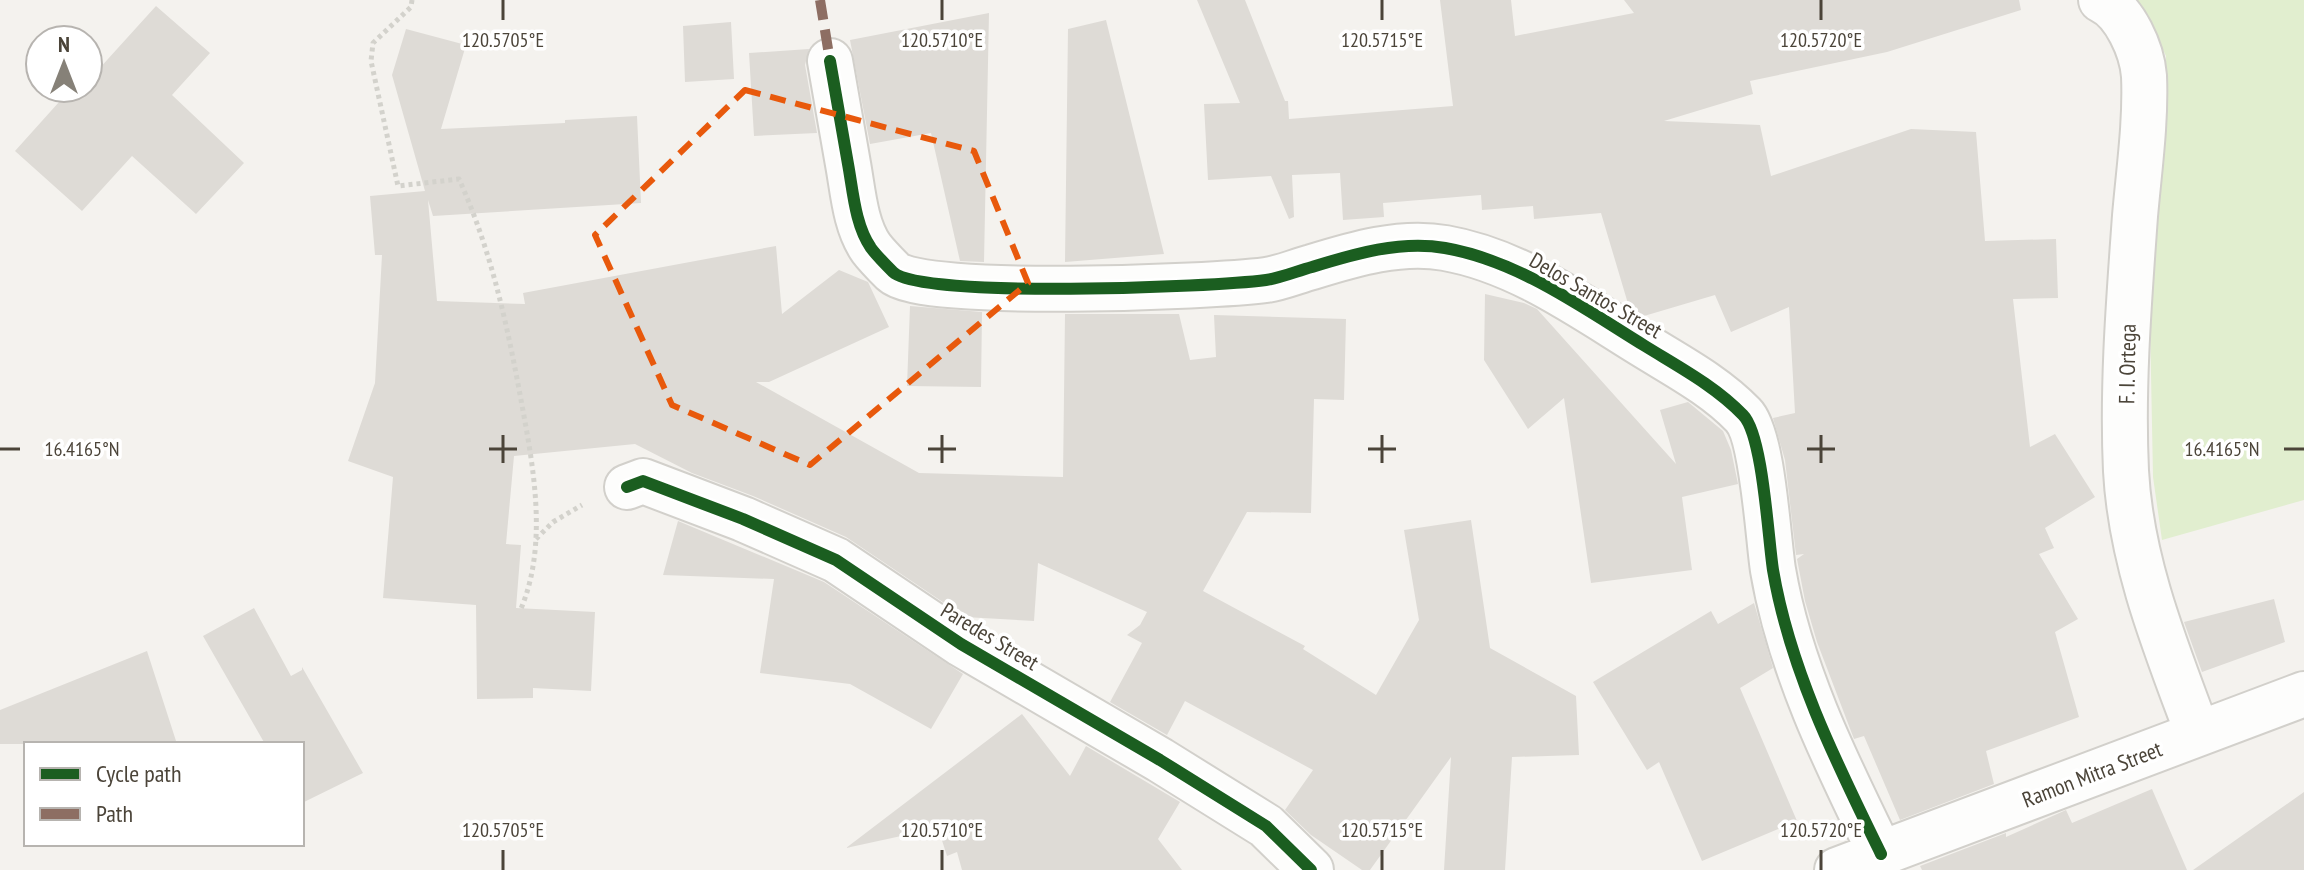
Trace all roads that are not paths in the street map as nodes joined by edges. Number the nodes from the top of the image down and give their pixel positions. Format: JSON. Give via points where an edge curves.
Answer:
{"nodes":[{"id":1,"x":2101,"y":0,"type":"edge"},
{"id":2,"x":830,"y":61,"type":"dead end"},
{"id":3,"x":627,"y":487,"type":"dead end"},
{"id":4,"x":2304,"y":694,"type":"edge"},
{"id":5,"x":2198,"y":734,"type":"junction"},
{"id":6,"x":1881,"y":854,"type":"junction"},
{"id":7,"x":1311,"y":870,"type":"edge"},
{"id":8,"x":1837,"y":870,"type":"edge"}],
"edges":[{"from":1,"to":5,"type":"street","name":"F. I. Ortega","via":[[2134,35],[2144,74],[2126,331],[2128,486],[2150,605]]},
{"from":2,"to":6,"type":"street","name":"Delos Santos Street","via":[[857,214],[870,247],[897,276],[1056,290],[1191,285],[1269,280],[1397,246],[1444,247],[1549,286],[1712,387],[1747,418],[1786,624],[1810,697]]},
{"from":3,"to":7,"type":"street","name":"Paredes Street","via":[[643,481],[836,560],[961,644],[1266,826]]},
{"from":4,"to":5,"type":"street","name":"Ramon Mitra Street"},
{"from":5,"to":6,"type":"street","name":"Ramon Mitra Street"},
{"from":6,"to":8,"type":"street"}]}
